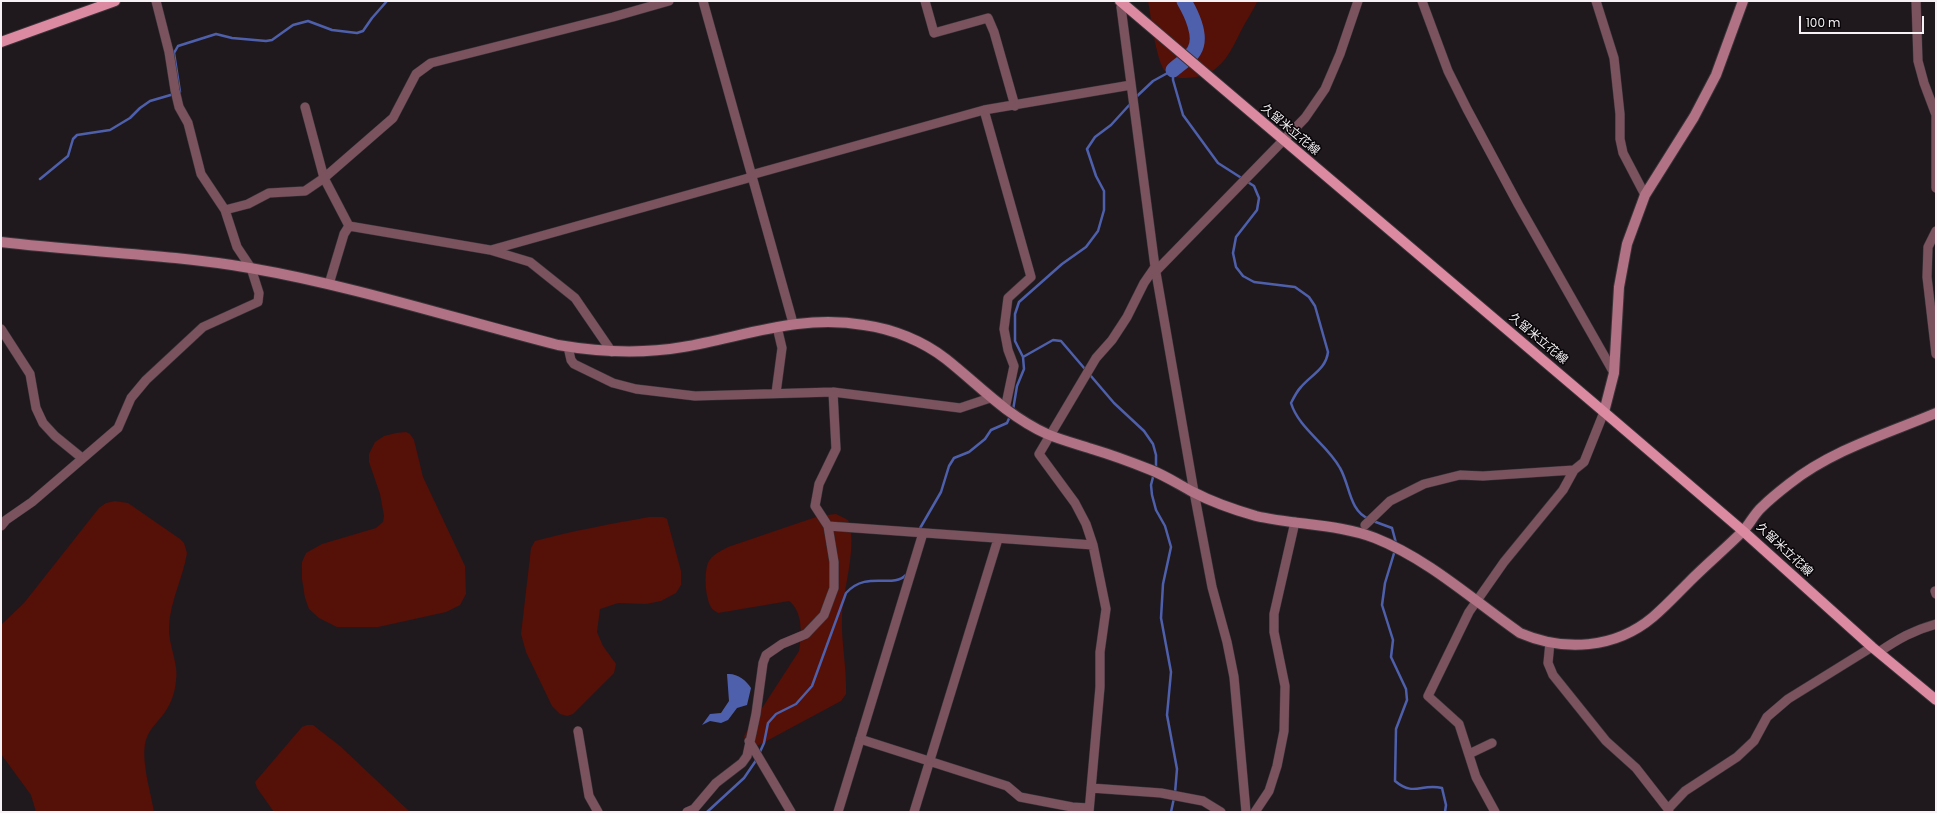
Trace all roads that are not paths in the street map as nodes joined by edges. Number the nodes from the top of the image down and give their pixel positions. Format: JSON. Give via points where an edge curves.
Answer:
{"nodes":[{"id":1,"x":114,"y":1,"type":"edge"},
{"id":2,"x":156,"y":1,"type":"edge"},
{"id":3,"x":669,"y":1,"type":"edge"},
{"id":4,"x":703,"y":1,"type":"edge"},
{"id":5,"x":925,"y":1,"type":"edge"},
{"id":6,"x":1358,"y":1,"type":"edge"},
{"id":7,"x":1422,"y":1,"type":"edge"},
{"id":8,"x":1596,"y":1,"type":"edge"},
{"id":9,"x":1743,"y":1,"type":"edge"},
{"id":10,"x":1916,"y":1,"type":"edge"},
{"id":11,"x":1122,"y":2,"type":"edge"},
{"id":12,"x":1,"y":42,"type":"edge"},
{"id":13,"x":1131,"y":85,"type":"junction"},
{"id":14,"x":1015,"y":106,"type":"junction"},
{"id":15,"x":305,"y":107,"type":"dead end"},
{"id":16,"x":984,"y":110,"type":"junction"},
{"id":17,"x":1282,"y":140,"type":"junction"},
{"id":18,"x":751,"y":176,"type":"junction"},
{"id":19,"x":324,"y":178,"type":"junction"},
{"id":20,"x":1936,"y":188,"type":"edge"},
{"id":21,"x":1646,"y":195,"type":"junction"},
{"id":22,"x":225,"y":210,"type":"junction"},
{"id":23,"x":349,"y":226,"type":"junction"},
{"id":24,"x":1936,"y":231,"type":"edge"},
{"id":25,"x":1,"y":242,"type":"edge"},
{"id":26,"x":490,"y":250,"type":"junction"},
{"id":27,"x":251,"y":268,"type":"junction"},
{"id":28,"x":1155,"y":269,"type":"junction"},
{"id":29,"x":329,"y":284,"type":"junction"},
{"id":30,"x":793,"y":323,"type":"junction"},
{"id":31,"x":777,"y":327,"type":"junction"},
{"id":32,"x":1,"y":329,"type":"edge"},
{"id":33,"x":568,"y":347,"type":"junction"},
{"id":34,"x":612,"y":352,"type":"junction"},
{"id":35,"x":1936,"y":354,"type":"edge"},
{"id":36,"x":1614,"y":372,"type":"junction"},
{"id":37,"x":832,"y":392,"type":"junction"},
{"id":38,"x":776,"y":393,"type":"junction"},
{"id":39,"x":990,"y":398,"type":"junction"},
{"id":40,"x":1006,"y":410,"type":"junction"},
{"id":41,"x":1604,"y":412,"type":"junction"},
{"id":42,"x":1936,"y":413,"type":"edge"},
{"id":43,"x":1050,"y":435,"type":"junction"},
{"id":44,"x":82,"y":458,"type":"junction"},
{"id":45,"x":1574,"y":470,"type":"junction"},
{"id":46,"x":1194,"y":492,"type":"junction"},
{"id":47,"x":1294,"y":522,"type":"junction"},
{"id":48,"x":1365,"y":525,"type":"dead end"},
{"id":49,"x":1,"y":526,"type":"edge"},
{"id":50,"x":828,"y":526,"type":"junction"},
{"id":51,"x":1743,"y":531,"type":"junction"},
{"id":52,"x":923,"y":533,"type":"junction"},
{"id":53,"x":998,"y":539,"type":"junction"},
{"id":54,"x":1093,"y":545,"type":"junction"},
{"id":55,"x":1476,"y":602,"type":"junction"},
{"id":56,"x":1936,"y":624,"type":"edge"},
{"id":57,"x":1550,"y":642,"type":"junction"},
{"id":58,"x":1875,"y":649,"type":"junction"},
{"id":59,"x":1936,"y":700,"type":"edge"},
{"id":60,"x":578,"y":731,"type":"dead end"},
{"id":61,"x":860,"y":739,"type":"junction"},
{"id":62,"x":749,"y":741,"type":"junction"},
{"id":63,"x":1492,"y":743,"type":"dead end"},
{"id":64,"x":1468,"y":754,"type":"junction"},
{"id":65,"x":930,"y":760,"type":"junction"},
{"id":66,"x":1092,"y":788,"type":"junction"},
{"id":67,"x":1089,"y":810,"type":"edge"},
{"id":68,"x":1669,"y":811,"type":"edge"},
{"id":69,"x":598,"y":812,"type":"edge"},
{"id":70,"x":687,"y":812,"type":"edge"},
{"id":71,"x":792,"y":812,"type":"edge"},
{"id":72,"x":838,"y":812,"type":"edge"},
{"id":73,"x":914,"y":812,"type":"edge"},
{"id":74,"x":1221,"y":812,"type":"edge"},
{"id":75,"x":1246,"y":812,"type":"edge"},
{"id":76,"x":1255,"y":812,"type":"edge"},
{"id":77,"x":1495,"y":812,"type":"edge"}],
"edges":[{"from":1,"to":12,"type":"main road"},
{"from":2,"to":22,"type":"street","via":[[179,107],[188,123],[201,174]]},
{"from":3,"to":19,"type":"street","via":[[431,63],[416,74],[393,118]]},
{"from":4,"to":18,"type":"street"},
{"from":5,"to":14,"type":"street","via":[[934,33],[988,18]]},
{"from":6,"to":17,"type":"street","via":[[1325,90],[1305,118]]},
{"from":7,"to":36,"type":"street","via":[[1448,71],[1518,204]]},
{"from":8,"to":21,"type":"street","via":[[1614,58],[1623,153]]},
{"from":9,"to":21,"type":"street","via":[[1716,75]]},
{"from":10,"to":20,"type":"street","via":[[1918,61],[1936,115]]},
{"from":11,"to":13,"type":"street"},
{"from":11,"to":17,"type":"main road","name":"久留米立花線"},
{"from":13,"to":14,"type":"street"},
{"from":13,"to":28,"type":"street"},
{"from":14,"to":16,"type":"street"},
{"from":15,"to":19,"type":"street"},
{"from":16,"to":18,"type":"street"},
{"from":16,"to":40,"type":"street","via":[[1031,277],[1008,298],[1004,330],[1014,366]]},
{"from":17,"to":28,"type":"street"},
{"from":17,"to":41,"type":"main road","name":"久留米立花線"},
{"from":18,"to":26,"type":"street"},
{"from":18,"to":30,"type":"street"},
{"from":19,"to":22,"type":"street","via":[[305,191],[269,194],[248,204]]},
{"from":19,"to":23,"type":"street"},
{"from":21,"to":36,"type":"street","via":[[1627,244],[1619,287]]},
{"from":22,"to":27,"type":"street","via":[[237,247]]},
{"from":23,"to":26,"type":"street"},
{"from":23,"to":29,"type":"street","via":[[344,234]]},
{"from":24,"to":35,"type":"street","via":[[1928,247],[1927,277]]},
{"from":25,"to":27,"type":"street","via":[[171,257]]},
{"from":26,"to":34,"type":"street","via":[[530,262],[575,298]]},
{"from":27,"to":29,"type":"street"},
{"from":27,"to":44,"type":"street","via":[[259,293],[258,302],[203,327],[130,398],[118,428]]},
{"from":28,"to":43,"type":"street","via":[[1144,283],[1112,340],[1096,358]]},
{"from":28,"to":46,"type":"street"},
{"from":29,"to":33,"type":"street"},
{"from":30,"to":31,"type":"street"},
{"from":30,"to":39,"type":"street","via":[[829,321],[865,325],[900,334],[944,358]]},
{"from":31,"to":34,"type":"street","via":[[681,347]]},
{"from":31,"to":38,"type":"street","via":[[782,348]]},
{"from":32,"to":44,"type":"street","via":[[30,374],[36,408],[43,423]]},
{"from":33,"to":34,"type":"street"},
{"from":33,"to":38,"type":"street","via":[[574,364],[613,383],[636,389],[695,396]]},
{"from":36,"to":41,"type":"street"},
{"from":37,"to":38,"type":"street"},
{"from":37,"to":39,"type":"street","via":[[960,408]]},
{"from":37,"to":50,"type":"street","via":[[836,449],[819,484],[815,506]]},
{"from":39,"to":40,"type":"street"},
{"from":40,"to":43,"type":"street"},
{"from":41,"to":45,"type":"street","via":[[1584,462]]},
{"from":41,"to":51,"type":"main road","name":"久留米立花線"},
{"from":42,"to":51,"type":"street","via":[[1850,448],[1816,465],[1789,483],[1761,508]]},
{"from":43,"to":46,"type":"street","via":[[1167,477]]},
{"from":43,"to":54,"type":"street","via":[[1039,454],[1075,503]]},
{"from":44,"to":49,"type":"street"},
{"from":45,"to":48,"type":"street","via":[[1483,476],[1460,475],[1424,484],[1390,501]]},
{"from":45,"to":55,"type":"street","via":[[1562,490],[1504,562]]},
{"from":46,"to":47,"type":"street","via":[[1257,516]]},
{"from":46,"to":75,"type":"street","via":[[1212,587],[1234,677]]},
{"from":47,"to":55,"type":"street","via":[[1374,537],[1420,560]]},
{"from":47,"to":76,"type":"street","via":[[1274,614],[1274,632],[1285,686],[1284,731],[1277,766],[1268,791]]},
{"from":50,"to":52,"type":"street"},
{"from":50,"to":62,"type":"street","via":[[834,562],[834,588],[824,615],[806,634],[782,644],[766,655]]},
{"from":51,"to":57,"type":"street","via":[[1654,617],[1639,628],[1599,643],[1568,646]]},
{"from":51,"to":58,"type":"main road","name":"久留米立花線"},
{"from":52,"to":53,"type":"street"},
{"from":52,"to":61,"type":"street"},
{"from":53,"to":54,"type":"street"},
{"from":53,"to":65,"type":"street"},
{"from":54,"to":66,"type":"street","via":[[1106,609],[1100,652]]},
{"from":55,"to":57,"type":"street","via":[[1520,633]]},
{"from":55,"to":64,"type":"street","via":[[1428,696],[1459,724]]},
{"from":56,"to":58,"type":"street","via":[[1916,630]]},
{"from":57,"to":68,"type":"street","via":[[1548,663],[1553,676],[1606,741],[1636,768]]},
{"from":58,"to":59,"type":"main road","name":"久留米立花線"},
{"from":58,"to":68,"type":"street","via":[[1788,699],[1767,717],[1754,741],[1737,757],[1685,791]]},
{"from":60,"to":69,"type":"street","via":[[589,796]]},
{"from":61,"to":65,"type":"street"},
{"from":61,"to":72,"type":"street"},
{"from":62,"to":70,"type":"street","via":[[747,756],[742,763],[716,782],[702,801]]},
{"from":62,"to":71,"type":"street"},
{"from":63,"to":64,"type":"street"},
{"from":64,"to":77,"type":"street","via":[[1476,777]]},
{"from":65,"to":67,"type":"street","via":[[1007,786],[1020,797]]},
{"from":65,"to":73,"type":"street"},
{"from":66,"to":67,"type":"street"},
{"from":66,"to":74,"type":"street","via":[[1161,793],[1203,801]]}]}
